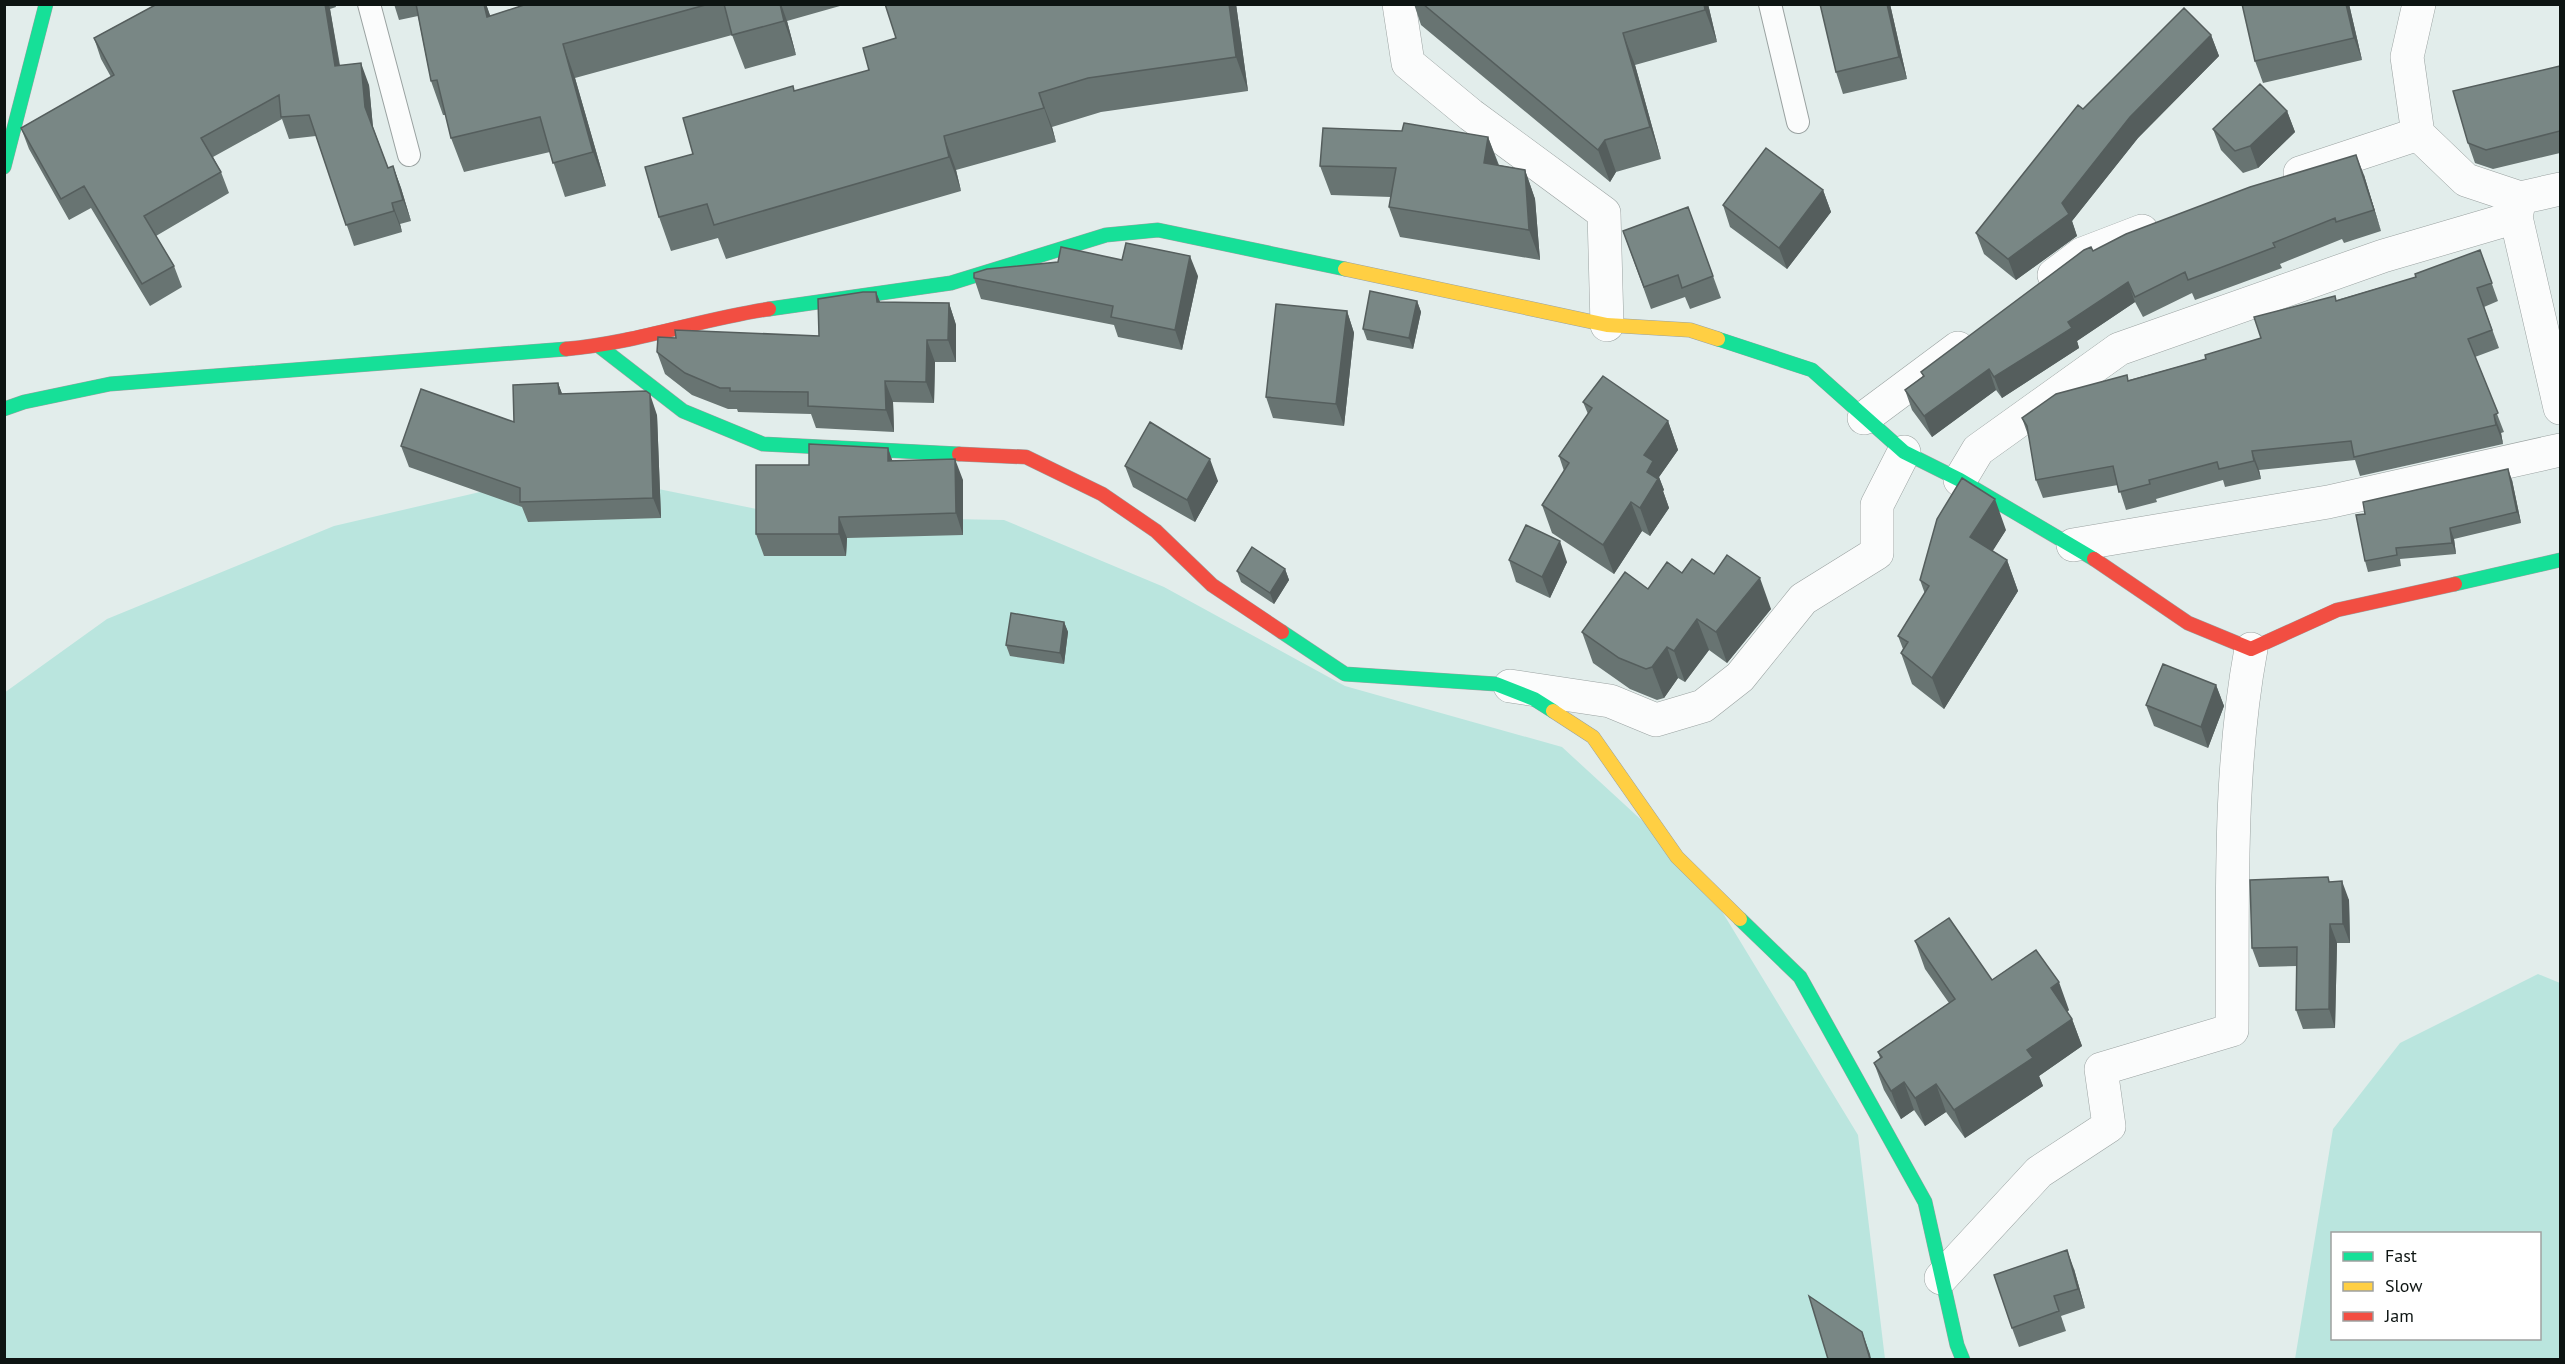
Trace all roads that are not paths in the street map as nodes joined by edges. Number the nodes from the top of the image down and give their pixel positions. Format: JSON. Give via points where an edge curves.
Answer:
{"nodes":[{"id":1,"x":46,"y":4,"type":"edge"},
{"id":2,"x":369,"y":4,"type":"edge"},
{"id":3,"x":1399,"y":4,"type":"edge"},
{"id":4,"x":1770,"y":4,"type":"edge"},
{"id":5,"x":2419,"y":4,"type":"edge"},
{"id":6,"x":1797,"y":122,"type":"dead end"},
{"id":7,"x":2418,"y":134,"type":"junction"},
{"id":8,"x":410,"y":155,"type":"dead end"},
{"id":9,"x":4,"y":167,"type":"edge"},
{"id":10,"x":2272,"y":183,"type":"edge"},
{"id":11,"x":2560,"y":189,"type":"edge"},
{"id":12,"x":2518,"y":207,"type":"junction"},
{"id":13,"x":2171,"y":220,"type":"edge"},
{"id":14,"x":2034,"y":290,"type":"edge"},
{"id":15,"x":1607,"y":325,"type":"junction"},
{"id":16,"x":1978,"y":333,"type":"edge"},
{"id":17,"x":599,"y":346,"type":"junction"},
{"id":18,"x":2560,"y":408,"type":"edge"},
{"id":19,"x":4,"y":409,"type":"edge"},
{"id":20,"x":1864,"y":418,"type":"junction"},
{"id":21,"x":2560,"y":450,"type":"edge"},
{"id":22,"x":1904,"y":452,"type":"junction"},
{"id":23,"x":1960,"y":480,"type":"junction"},
{"id":24,"x":2073,"y":545,"type":"junction"},
{"id":25,"x":2560,"y":560,"type":"edge"},
{"id":26,"x":2251,"y":649,"type":"junction"},
{"id":27,"x":1496,"y":684,"type":"junction"},
{"id":28,"x":1941,"y":1278,"type":"junction"},
{"id":29,"x":1963,"y":1359,"type":"edge"}],
"edges":[{"from":1,"to":9,"type":"street"},
{"from":2,"to":8,"type":"lane"},
{"from":3,"to":15,"type":"street","via":[[1408,63],[1471,115],[1604,213]]},
{"from":4,"to":6,"type":"lane"},
{"from":5,"to":7,"type":"street","via":[[2407,57]]},
{"from":7,"to":10,"type":"street"},
{"from":7,"to":12,"type":"street","via":[[2466,180]]},
{"from":11,"to":12,"type":"street"},
{"from":12,"to":18,"type":"street"},
{"from":12,"to":23,"type":"street","via":[[2119,349],[1978,450]]},
{"from":13,"to":14,"type":"street","via":[[2082,254]]},
{"from":15,"to":17,"type":"street","via":[[1158,230],[1106,235],[951,283],[731,315]]},
{"from":15,"to":20,"type":"street","via":[[1690,330],[1812,370]]},
{"from":16,"to":20,"type":"street"},
{"from":17,"to":19,"type":"street","via":[[110,384]]},
{"from":17,"to":27,"type":"street","via":[[683,411],[763,444],[1026,457],[1102,494],[1156,531],[1212,585],[1346,674]]},
{"from":20,"to":22,"type":"street"},
{"from":21,"to":24,"type":"street","via":[[2328,502]]},
{"from":22,"to":23,"type":"street"},
{"from":22,"to":27,"type":"street","via":[[1877,505],[1876,553],[1803,599],[1740,677],[1703,706],[1656,720],[1610,701]]},
{"from":23,"to":24,"type":"street"},
{"from":24,"to":26,"type":"street","via":[[2188,623]]},
{"from":25,"to":26,"type":"street","via":[[2337,610]]},
{"from":26,"to":28,"type":"street","via":[[2243,692],[2233,871],[2232,1030],[2101,1069],[2109,1126],[2039,1172]]},
{"from":27,"to":28,"type":"street","via":[[1534,699],[1593,737],[1677,857],[1800,977],[1925,1202]]},
{"from":28,"to":29,"type":"street"}]}
